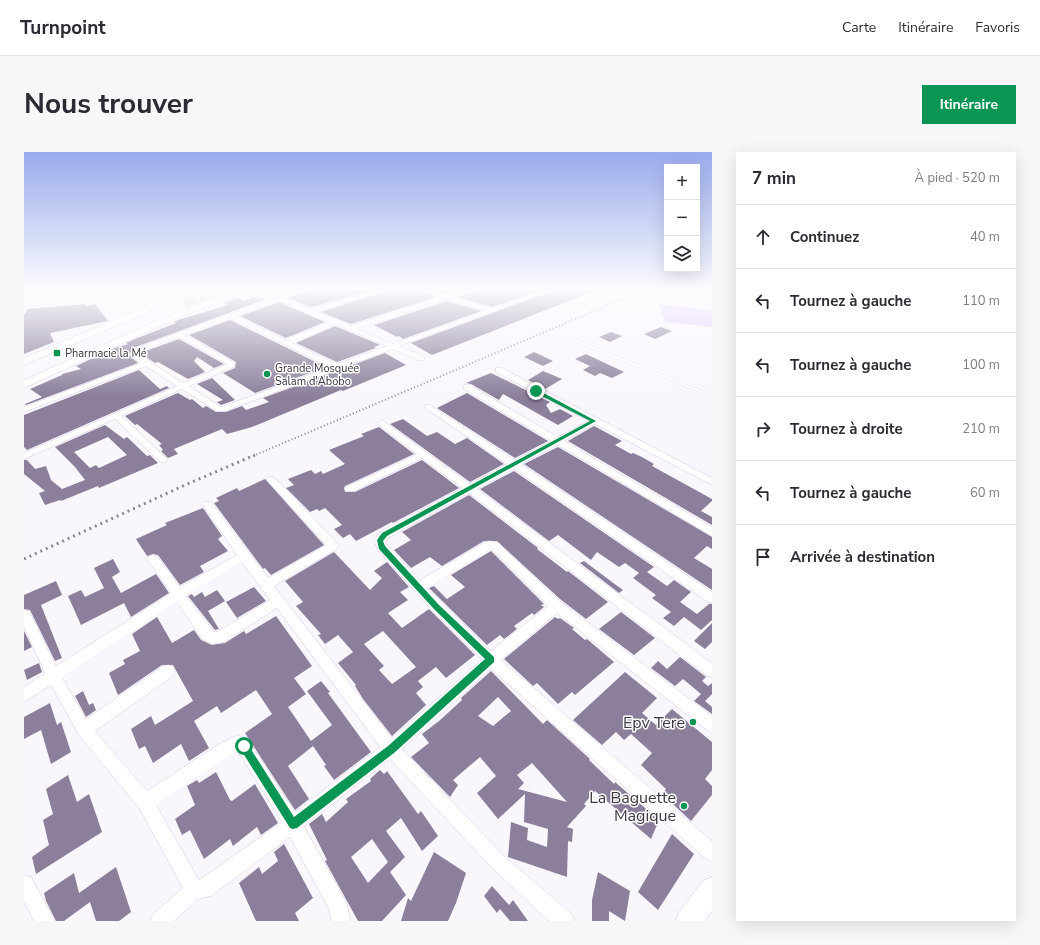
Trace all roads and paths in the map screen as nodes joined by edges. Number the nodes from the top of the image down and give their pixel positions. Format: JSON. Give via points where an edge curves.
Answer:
{"nodes":[{"id":1,"x":111,"y":325,"type":"edge"},
{"id":2,"x":127,"y":325,"type":"edge"},
{"id":3,"x":132,"y":325,"type":"edge"},
{"id":4,"x":155,"y":325,"type":"edge"},
{"id":5,"x":204,"y":325,"type":"edge"},
{"id":6,"x":248,"y":325,"type":"edge"},
{"id":7,"x":327,"y":325,"type":"edge"},
{"id":8,"x":345,"y":325,"type":"edge"},
{"id":9,"x":362,"y":325,"type":"edge"},
{"id":10,"x":453,"y":325,"type":"edge"},
{"id":11,"x":352,"y":328,"type":"junction"},
{"id":12,"x":179,"y":334,"type":"junction"},
{"id":13,"x":573,"y":340,"type":"dead end"},
{"id":14,"x":286,"y":343,"type":"junction"},
{"id":15,"x":391,"y":347,"type":"junction"},
{"id":16,"x":421,"y":358,"type":"dead end"},
{"id":17,"x":24,"y":362,"type":"edge"},
{"id":18,"x":145,"y":364,"type":"junction"},
{"id":19,"x":336,"y":367,"type":"junction"},
{"id":20,"x":24,"y":369,"type":"edge"},
{"id":21,"x":499,"y":370,"type":"dead end"},
{"id":22,"x":24,"y":376,"type":"edge"},
{"id":23,"x":24,"y":384,"type":"edge"},
{"id":24,"x":185,"y":387,"type":"junction"},
{"id":25,"x":467,"y":387,"type":"dead end"},
{"id":26,"x":712,"y":396,"type":"edge"},
{"id":27,"x":428,"y":406,"type":"dead end"},
{"id":28,"x":24,"y":410,"type":"edge"},
{"id":29,"x":116,"y":416,"type":"junction"},
{"id":30,"x":594,"y":421,"type":"junction"},
{"id":31,"x":382,"y":423,"type":"dead end"},
{"id":32,"x":559,"y":440,"type":"junction"},
{"id":33,"x":423,"y":454,"type":"junction"},
{"id":34,"x":25,"y":455,"type":"edge"},
{"id":35,"x":163,"y":460,"type":"dead end"},
{"id":36,"x":515,"y":465,"type":"junction"},
{"id":37,"x":271,"y":479,"type":"dead end"},
{"id":38,"x":712,"y":482,"type":"edge"},
{"id":39,"x":469,"y":489,"type":"junction"},
{"id":40,"x":350,"y":490,"type":"dead end"},
{"id":41,"x":207,"y":504,"type":"dead end"},
{"id":42,"x":712,"y":532,"type":"edge"},
{"id":43,"x":244,"y":556,"type":"junction"},
{"id":44,"x":153,"y":559,"type":"dead end"},
{"id":45,"x":266,"y":585,"type":"junction"},
{"id":46,"x":418,"y":587,"type":"junction"},
{"id":47,"x":179,"y":594,"type":"junction"},
{"id":48,"x":712,"y":598,"type":"edge"},
{"id":49,"x":278,"y":601,"type":"junction"},
{"id":50,"x":558,"y":606,"type":"junction"},
{"id":51,"x":25,"y":615,"type":"edge"},
{"id":52,"x":491,"y":660,"type":"junction"},
{"id":53,"x":168,"y":671,"type":"dead end"},
{"id":54,"x":712,"y":671,"type":"edge"},
{"id":55,"x":53,"y":675,"type":"junction"},
{"id":56,"x":24,"y":695,"type":"edge"},
{"id":57,"x":712,"y":725,"type":"edge"},
{"id":58,"x":84,"y":730,"type":"junction"},
{"id":59,"x":391,"y":749,"type":"junction"},
{"id":60,"x":145,"y":802,"type":"junction"},
{"id":61,"x":293,"y":824,"type":"junction"},
{"id":62,"x":712,"y":853,"type":"edge"},
{"id":63,"x":24,"y":884,"type":"edge"},
{"id":64,"x":194,"y":890,"type":"junction"},
{"id":65,"x":712,"y":890,"type":"edge"},
{"id":66,"x":45,"y":921,"type":"edge"},
{"id":67,"x":160,"y":921,"type":"edge"},
{"id":68,"x":341,"y":921,"type":"edge"},
{"id":69,"x":565,"y":921,"type":"edge"},
{"id":70,"x":688,"y":921,"type":"edge"}],
"edges":[{"from":1,"to":17,"type":"main road"},
{"from":2,"to":20,"type":"main road"},
{"from":3,"to":22,"type":"main road"},
{"from":4,"to":23,"type":"main road"},
{"from":5,"to":12,"type":"street"},
{"from":6,"to":14,"type":"street"},
{"from":7,"to":14,"type":"street"},
{"from":8,"to":11,"type":"street"},
{"from":9,"to":11,"type":"street"},
{"from":10,"to":15,"type":"street"},
{"from":11,"to":15,"type":"street"},
{"from":12,"to":18,"type":"street","via":[[136,350],[134,355]]},
{"from":12,"to":24,"type":"street","via":[[231,363]]},
{"from":13,"to":26,"type":"lane"},
{"from":14,"to":19,"type":"street"},
{"from":15,"to":16,"type":"street"},
{"from":15,"to":19,"type":"street"},
{"from":18,"to":24,"type":"street"},
{"from":18,"to":28,"type":"street"},
{"from":19,"to":24,"type":"street","via":[[222,409]]},
{"from":21,"to":30,"type":"street"},
{"from":24,"to":29,"type":"street"},
{"from":25,"to":32,"type":"street"},
{"from":27,"to":36,"type":"street"},
{"from":29,"to":34,"type":"street"},
{"from":29,"to":35,"type":"street"},
{"from":30,"to":32,"type":"street"},
{"from":30,"to":38,"type":"street"},
{"from":31,"to":33,"type":"street"},
{"from":32,"to":36,"type":"street"},
{"from":32,"to":42,"type":"street"},
{"from":33,"to":39,"type":"street"},
{"from":33,"to":40,"type":"street"},
{"from":36,"to":39,"type":"street"},
{"from":36,"to":48,"type":"street"},
{"from":37,"to":45,"type":"street","via":[[333,545]]},
{"from":39,"to":46,"type":"street","via":[[384,535],[380,540],[382,547]]},
{"from":39,"to":54,"type":"street"},
{"from":41,"to":43,"type":"street"},
{"from":43,"to":45,"type":"street"},
{"from":43,"to":47,"type":"street"},
{"from":44,"to":47,"type":"street"},
{"from":45,"to":49,"type":"street"},
{"from":46,"to":50,"type":"street","via":[[489,544]]},
{"from":46,"to":52,"type":"street"},
{"from":47,"to":49,"type":"street","via":[[207,635],[212,638],[219,638]]},
{"from":47,"to":55,"type":"street"},
{"from":49,"to":59,"type":"street"},
{"from":50,"to":52,"type":"street"},
{"from":50,"to":57,"type":"street"},
{"from":51,"to":55,"type":"street"},
{"from":52,"to":59,"type":"street"},
{"from":52,"to":62,"type":"street"},
{"from":53,"to":58,"type":"street"},
{"from":55,"to":56,"type":"street"},
{"from":55,"to":58,"type":"street"},
{"from":58,"to":60,"type":"street"},
{"from":59,"to":61,"type":"street"},
{"from":59,"to":69,"type":"street","via":[[497,861]]},
{"from":60,"to":61,"type":"street","via":[[238,742],[244,746]]},
{"from":60,"to":64,"type":"street"},
{"from":61,"to":64,"type":"street","via":[[204,889]]},
{"from":61,"to":68,"type":"street","via":[[339,909]]},
{"from":63,"to":66,"type":"street"},
{"from":64,"to":67,"type":"street"},
{"from":65,"to":70,"type":"main road"}]}
